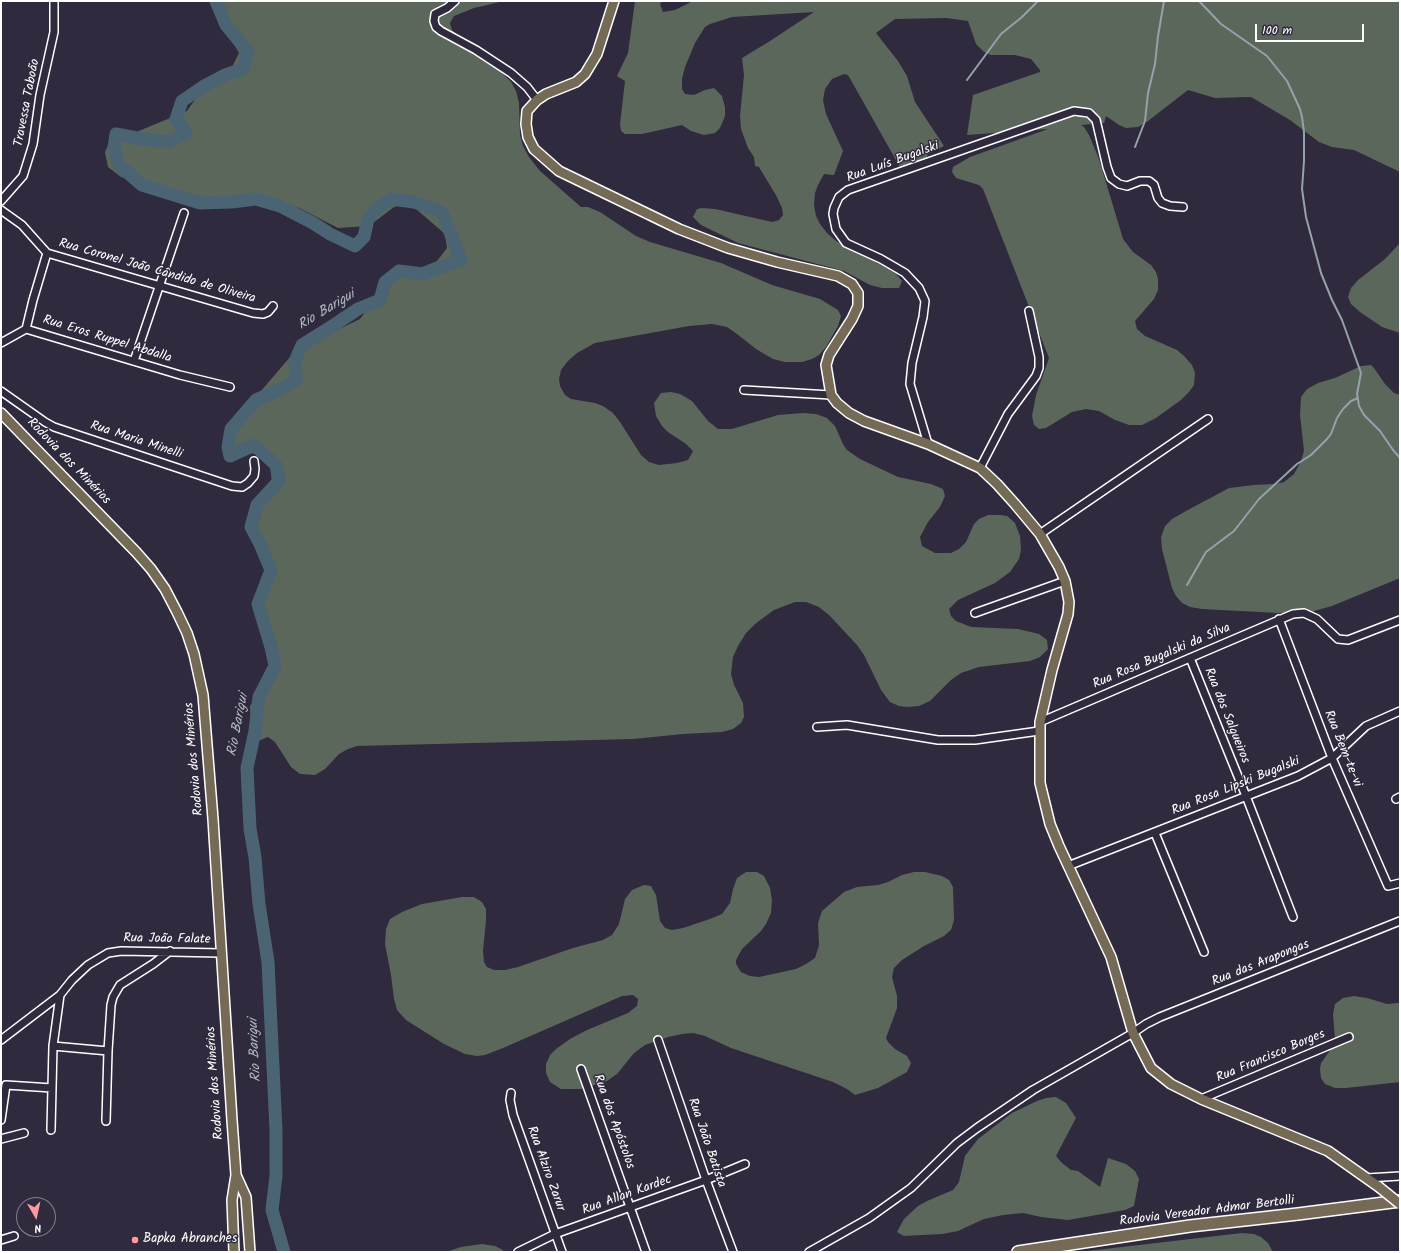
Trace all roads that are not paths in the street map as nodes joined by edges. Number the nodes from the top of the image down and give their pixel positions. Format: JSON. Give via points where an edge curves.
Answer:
{"nodes":[{"id":1,"x":54,"y":1,"type":"edge"},
{"id":2,"x":455,"y":1,"type":"edge"},
{"id":3,"x":614,"y":1,"type":"edge"},
{"id":4,"x":537,"y":100,"type":"junction"},
{"id":5,"x":1,"y":201,"type":"edge"},
{"id":6,"x":1183,"y":207,"type":"dead end"},
{"id":7,"x":1,"y":210,"type":"edge"},
{"id":8,"x":184,"y":213,"type":"dead end"},
{"id":9,"x":47,"y":253,"type":"junction"},
{"id":10,"x":160,"y":287,"type":"junction"},
{"id":11,"x":272,"y":306,"type":"dead end"},
{"id":12,"x":1029,"y":311,"type":"dead end"},
{"id":13,"x":26,"y":329,"type":"junction"},
{"id":14,"x":1,"y":343,"type":"edge"},
{"id":15,"x":134,"y":361,"type":"junction"},
{"id":16,"x":230,"y":387,"type":"dead end"},
{"id":17,"x":744,"y":390,"type":"dead end"},
{"id":18,"x":1,"y":391,"type":"edge"},
{"id":19,"x":831,"y":395,"type":"junction"},
{"id":20,"x":1,"y":413,"type":"edge"},
{"id":21,"x":1208,"y":419,"type":"dead end"},
{"id":22,"x":928,"y":444,"type":"junction"},
{"id":23,"x":254,"y":460,"type":"dead end"},
{"id":24,"x":980,"y":468,"type":"junction"},
{"id":25,"x":1040,"y":534,"type":"junction"},
{"id":26,"x":1065,"y":581,"type":"junction"},
{"id":27,"x":975,"y":613,"type":"dead end"},
{"id":28,"x":1279,"y":619,"type":"junction"},
{"id":29,"x":1400,"y":620,"type":"edge"},
{"id":30,"x":1190,"y":658,"type":"junction"},
{"id":31,"x":1400,"y":711,"type":"edge"},
{"id":32,"x":817,"y":727,"type":"dead end"},
{"id":33,"x":1039,"y":727,"type":"junction"},
{"id":34,"x":1332,"y":758,"type":"junction"},
{"id":35,"x":1246,"y":796,"type":"junction"},
{"id":36,"x":1155,"y":833,"type":"junction"},
{"id":37,"x":1068,"y":866,"type":"junction"},
{"id":38,"x":1400,"y":883,"type":"edge"},
{"id":39,"x":1292,"y":916,"type":"dead end"},
{"id":40,"x":1400,"y":921,"type":"edge"},
{"id":41,"x":170,"y":951,"type":"junction"},
{"id":42,"x":1204,"y":952,"type":"dead end"},
{"id":43,"x":221,"y":954,"type":"junction"},
{"id":44,"x":60,"y":995,"type":"junction"},
{"id":45,"x":1133,"y":1033,"type":"junction"},
{"id":46,"x":1349,"y":1037,"type":"dead end"},
{"id":47,"x":1,"y":1040,"type":"edge"},
{"id":48,"x":658,"y":1040,"type":"dead end"},
{"id":49,"x":53,"y":1046,"type":"junction"},
{"id":50,"x":108,"y":1052,"type":"junction"},
{"id":51,"x":581,"y":1069,"type":"dead end"},
{"id":52,"x":52,"y":1088,"type":"junction"},
{"id":53,"x":511,"y":1093,"type":"dead end"},
{"id":54,"x":1201,"y":1099,"type":"junction"},
{"id":55,"x":1,"y":1120,"type":"edge"},
{"id":56,"x":106,"y":1121,"type":"dead end"},
{"id":57,"x":51,"y":1130,"type":"dead end"},
{"id":58,"x":24,"y":1133,"type":"dead end"},
{"id":59,"x":1,"y":1139,"type":"edge"},
{"id":60,"x":744,"y":1164,"type":"dead end"},
{"id":61,"x":236,"y":1176,"type":"junction"},
{"id":62,"x":1400,"y":1176,"type":"edge"},
{"id":63,"x":1367,"y":1178,"type":"junction"},
{"id":64,"x":706,"y":1180,"type":"junction"},
{"id":65,"x":1400,"y":1202,"type":"edge"},
{"id":66,"x":630,"y":1207,"type":"junction"},
{"id":67,"x":556,"y":1234,"type":"junction"},
{"id":68,"x":14,"y":1236,"type":"dead end"},
{"id":69,"x":1,"y":1240,"type":"edge"},
{"id":70,"x":234,"y":1252,"type":"edge"},
{"id":71,"x":250,"y":1252,"type":"edge"},
{"id":72,"x":518,"y":1252,"type":"edge"},
{"id":73,"x":562,"y":1252,"type":"edge"},
{"id":74,"x":646,"y":1252,"type":"edge"},
{"id":75,"x":733,"y":1252,"type":"edge"},
{"id":76,"x":809,"y":1252,"type":"edge"},
{"id":77,"x":1018,"y":1252,"type":"edge"}],
"edges":[{"from":1,"to":5,"type":"street","name":"Travessa Taboão","via":[[54,32],[40,95],[33,144],[23,176]]},
{"from":2,"to":4,"type":"street","via":[[435,14],[436,27],[511,73]]},
{"from":3,"to":4,"type":"main road","via":[[597,54],[585,74],[576,82]]},
{"from":4,"to":19,"type":"main road","via":[[528,111],[528,138],[534,149],[559,171],[693,235],[777,262],[838,276],[852,284],[858,293],[858,306],[829,355],[826,365]]},
{"from":6,"to":22,"type":"street","name":"Rua Luís Bugalski","via":[[1162,203],[1154,185],[1149,181],[1127,186],[1111,178],[1096,120],[1089,113],[1074,111],[848,190],[840,197],[833,214],[836,229],[846,243],[905,273],[920,288],[925,302],[910,384]]},
{"from":7,"to":9,"type":"street","name":"Rua Coronel João Cândido de Oliveira","via":[[22,225]]},
{"from":8,"to":10,"type":"street"},
{"from":9,"to":10,"type":"street","name":"Rua Coronel João Cândido de Oliveira"},
{"from":9,"to":13,"type":"street"},
{"from":10,"to":11,"type":"street","name":"Rua Coronel João Cândido de Oliveira","via":[[253,313],[263,314]]},
{"from":10,"to":15,"type":"street"},
{"from":12,"to":24,"type":"street","via":[[1039,368],[1008,414]]},
{"from":13,"to":14,"type":"street"},
{"from":13,"to":15,"type":"street","name":"Rua Eros Ruppel Abdalla"},
{"from":15,"to":16,"type":"street","name":"Rua Eros Ruppel Abdalla"},
{"from":17,"to":19,"type":"street"},
{"from":18,"to":23,"type":"street","name":"Rua Maria Minelli","via":[[54,427],[232,486],[242,487],[254,476]]},
{"from":19,"to":22,"type":"main road","via":[[849,413],[864,421]]},
{"from":20,"to":43,"type":"main road","name":"Rodovia dos Minérios","via":[[146,563],[165,589],[187,633],[199,674],[203,703]]},
{"from":21,"to":25,"type":"street"},
{"from":22,"to":24,"type":"main road"},
{"from":24,"to":25,"type":"main road"},
{"from":25,"to":26,"type":"main road"},
{"from":26,"to":27,"type":"street"},
{"from":26,"to":33,"type":"main road","via":[[1069,602],[1068,614]]},
{"from":28,"to":29,"type":"street","name":"Rua Rosa Bugalski da Silva","via":[[1304,613],[1316,619],[1338,639],[1348,640]]},
{"from":28,"to":30,"type":"street","name":"Rua Rosa Bugalski da Silva"},
{"from":28,"to":34,"type":"street","name":"Rua Bem-te-vi"},
{"from":30,"to":33,"type":"street","name":"Rua Rosa Bugalski da Silva"},
{"from":30,"to":35,"type":"street","name":"Rua dos Salgueiros"},
{"from":31,"to":34,"type":"street","name":"Rua Rosa Lipski Bugalski","via":[[1366,726]]},
{"from":32,"to":33,"type":"street","name":"Rua Rosa Bugalski da Silva","via":[[847,725],[938,740],[975,740]]},
{"from":33,"to":37,"type":"main road","via":[[1040,783],[1050,824]]},
{"from":34,"to":35,"type":"street","name":"Rua Rosa Lipski Bugalski","via":[[1298,776]]},
{"from":34,"to":38,"type":"street","name":"Rua Bem-te-vi","via":[[1388,886]]},
{"from":35,"to":36,"type":"street","name":"Rua Rosa Lipski Bugalski"},
{"from":35,"to":39,"type":"street","name":"Rua dos Salgueiros"},
{"from":36,"to":37,"type":"street","name":"Rua Rosa Lipski Bugalski"},
{"from":36,"to":42,"type":"street"},
{"from":37,"to":45,"type":"main road","via":[[1111,957]]},
{"from":40,"to":45,"type":"street","name":"Rua das Arapongas","via":[[1160,1017]]},
{"from":41,"to":43,"type":"street","name":"Rua João Falate"},
{"from":41,"to":44,"type":"street","name":"Rua João Falate","via":[[122,950],[108,953],[88,965]]},
{"from":41,"to":50,"type":"street","via":[[116,990],[111,1005]]},
{"from":43,"to":61,"type":"main road","name":"Rodovia dos Minérios"},
{"from":44,"to":47,"type":"street","name":"Rua João Falate"},
{"from":44,"to":49,"type":"street"},
{"from":45,"to":54,"type":"main road","via":[[1151,1068],[1171,1084]]},
{"from":45,"to":76,"type":"street","name":"Rua das Arapongas","via":[[1034,1090],[977,1128],[957,1142],[911,1188],[868,1218]]},
{"from":46,"to":54,"type":"street","name":"Rua Francisco Borges"},
{"from":48,"to":64,"type":"street","name":"Rua João Batista"},
{"from":49,"to":50,"type":"street"},
{"from":49,"to":52,"type":"street"},
{"from":50,"to":56,"type":"street"},
{"from":51,"to":66,"type":"street","name":"Rua dos Apóstolos"},
{"from":52,"to":55,"type":"street","via":[[6,1085]]},
{"from":52,"to":57,"type":"street"},
{"from":53,"to":67,"type":"street","name":"Rua Alziro Zarur","via":[[513,1115]]},
{"from":54,"to":63,"type":"main road","via":[[1328,1151]]},
{"from":58,"to":59,"type":"street"},
{"from":60,"to":64,"type":"street","name":"Rua Allan Kardec"},
{"from":61,"to":70,"type":"main road","name":"Rodovia dos Minérios","via":[[232,1200]]},
{"from":61,"to":71,"type":"main road","name":"Rodovia dos Minérios","via":[[246,1197]]},
{"from":62,"to":63,"type":"street"},
{"from":63,"to":65,"type":"main road","bridge":true},
{"from":64,"to":66,"type":"street","name":"Rua Allan Kardec"},
{"from":64,"to":75,"type":"street","name":"Rua João Batista"},
{"from":65,"to":77,"type":"highway","name":"Rodovia Vereador Admar Bertolli","via":[[1190,1226]]},
{"from":66,"to":67,"type":"street","name":"Rua Allan Kardec"},
{"from":66,"to":74,"type":"street","name":"Rua dos Apóstolos"},
{"from":67,"to":72,"type":"street","name":"Rua Allan Kardec"},
{"from":67,"to":73,"type":"street","name":"Rua Alziro Zarur"},
{"from":68,"to":69,"type":"street"}]}
